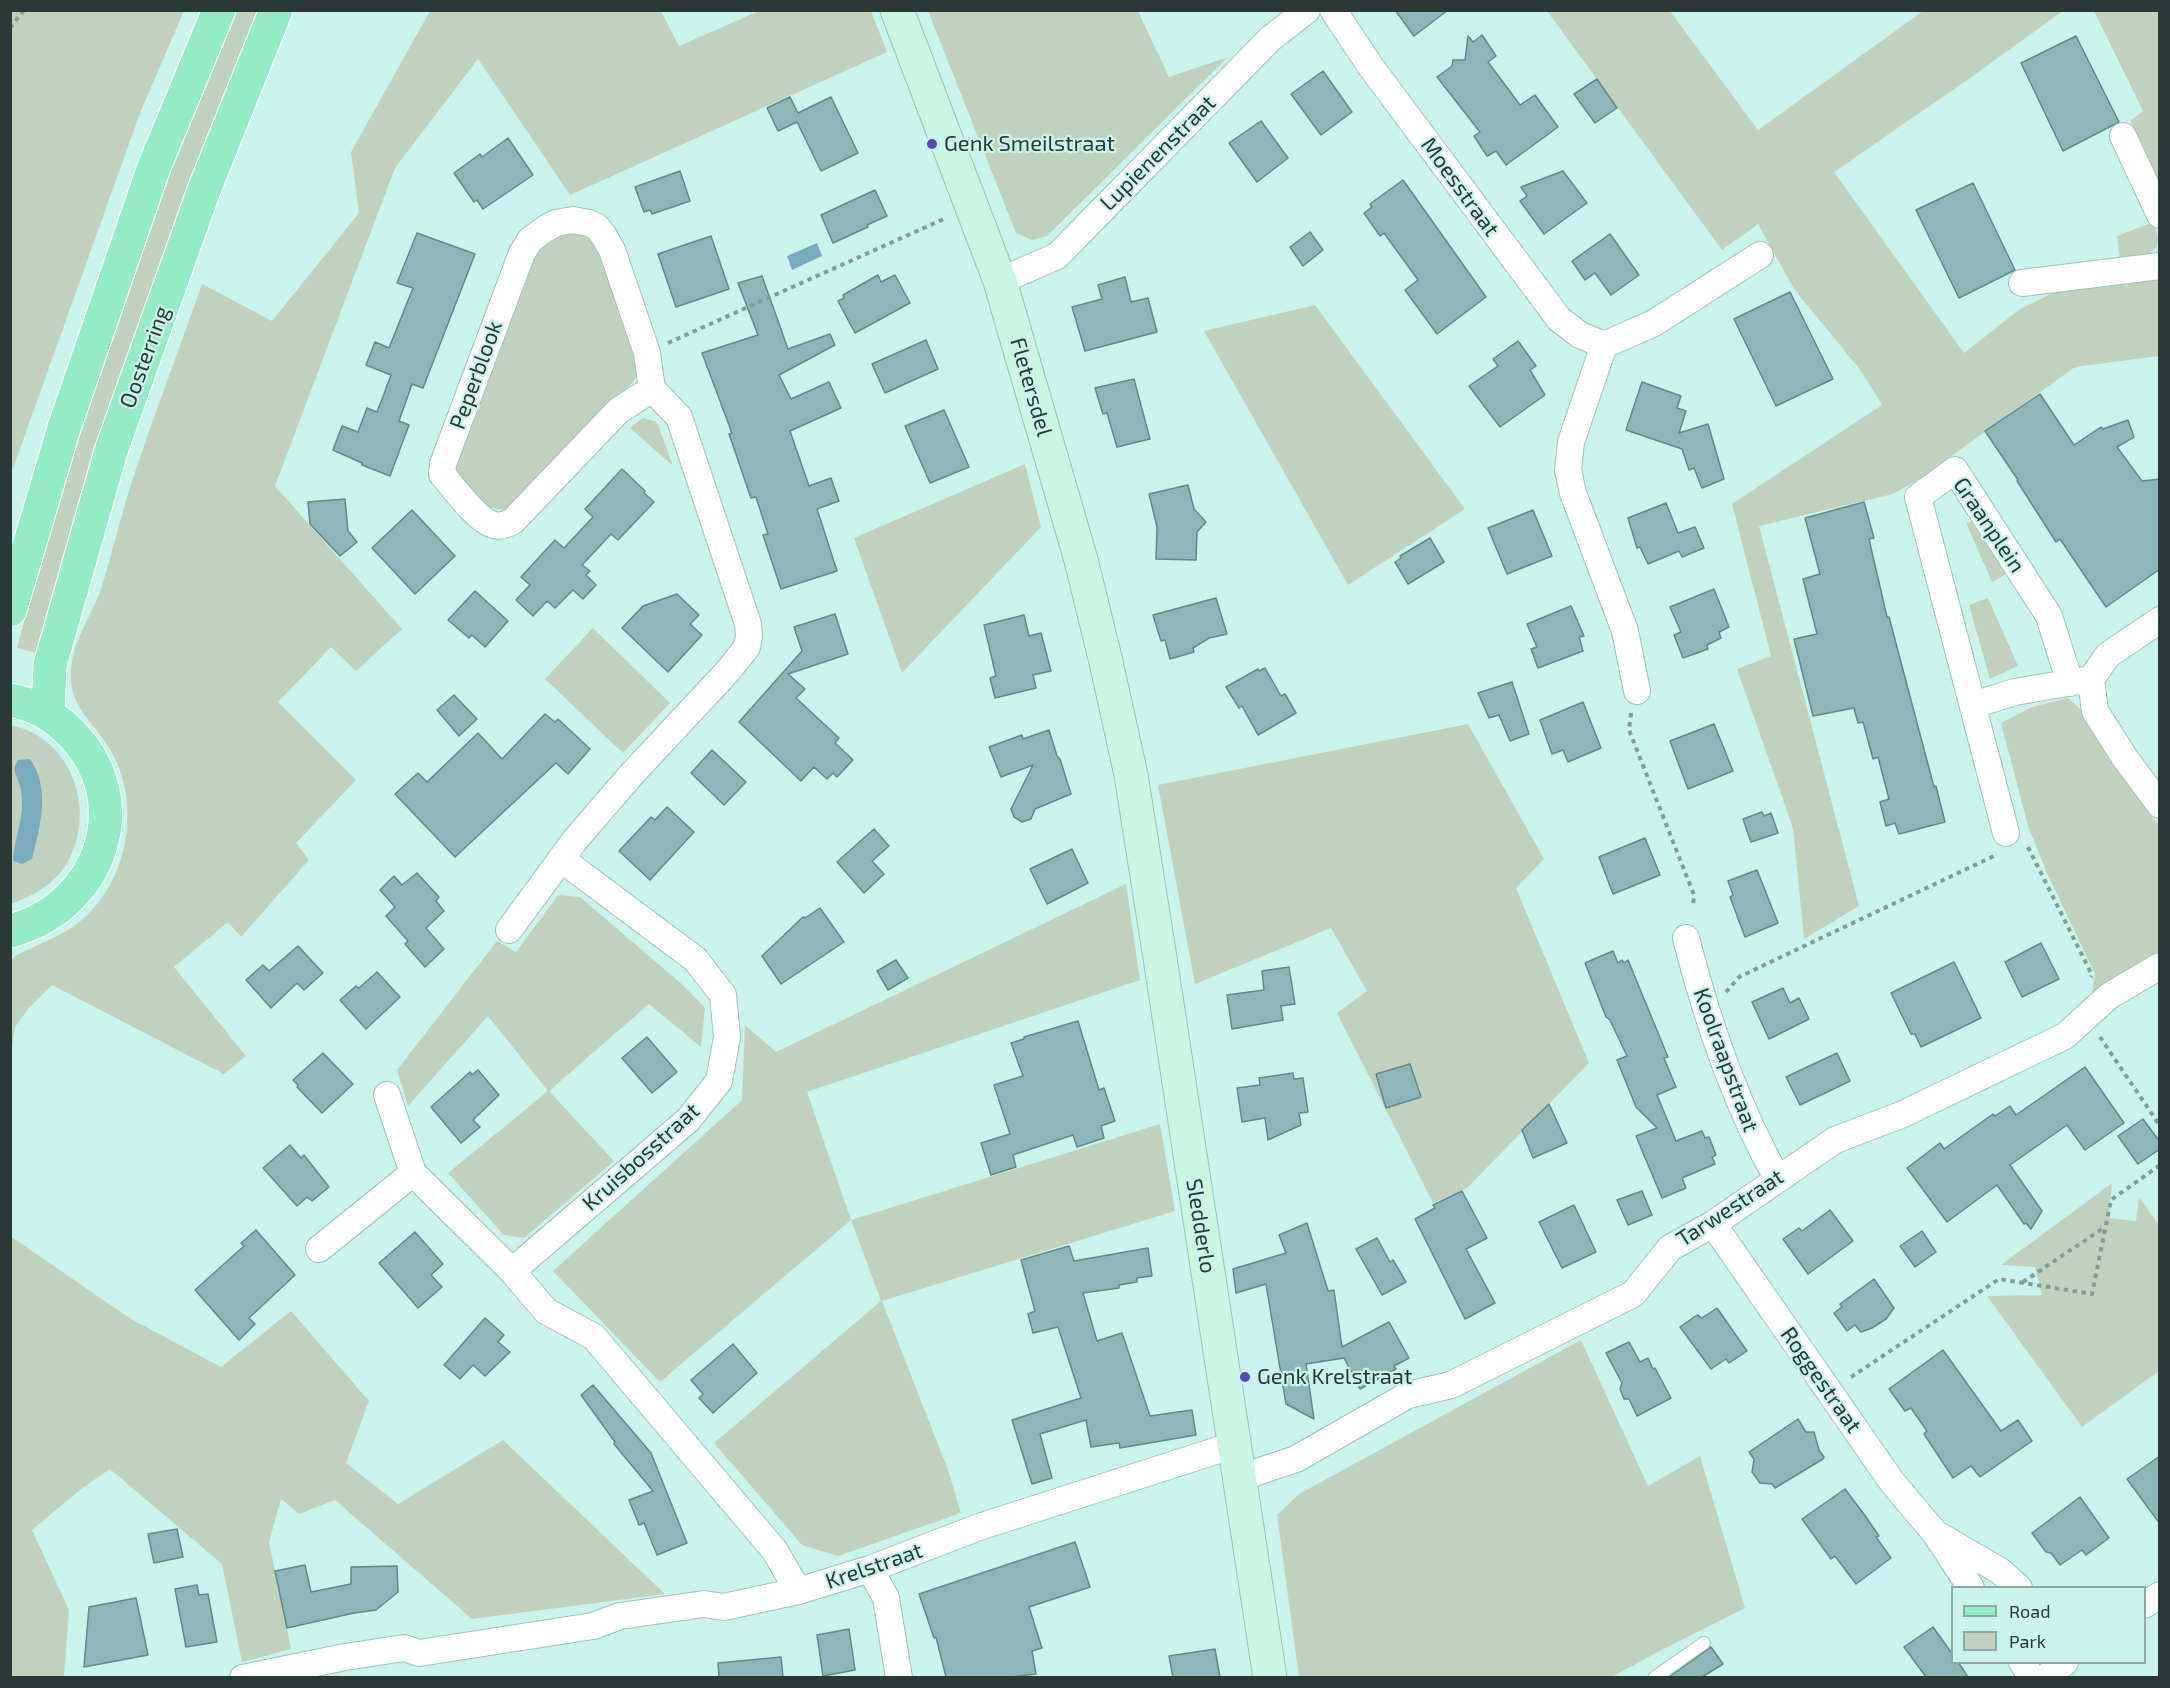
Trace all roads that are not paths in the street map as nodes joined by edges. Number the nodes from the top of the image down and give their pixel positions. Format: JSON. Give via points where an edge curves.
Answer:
{"nodes":[{"id":1,"x":219,"y":10,"type":"edge"},
{"id":2,"x":276,"y":10,"type":"edge"},
{"id":3,"x":897,"y":10,"type":"edge"},
{"id":4,"x":1306,"y":10,"type":"edge"},
{"id":5,"x":1333,"y":10,"type":"edge"},
{"id":6,"x":2123,"y":136,"type":"dead end"},
{"id":7,"x":2160,"y":215,"type":"edge"},
{"id":8,"x":1760,"y":255,"type":"dead end"},
{"id":9,"x":2160,"y":266,"type":"edge"},
{"id":10,"x":1000,"y":281,"type":"junction"},
{"id":11,"x":2022,"y":283,"type":"dead end"},
{"id":12,"x":1604,"y":345,"type":"junction"},
{"id":13,"x":652,"y":389,"type":"junction"},
{"id":14,"x":10,"y":610,"type":"edge"},
{"id":15,"x":2160,"y":620,"type":"edge"},
{"id":16,"x":2080,"y":681,"type":"junction"},
{"id":17,"x":10,"y":700,"type":"edge"},
{"id":18,"x":1634,"y":702,"type":"road end"},
{"id":19,"x":1973,"y":705,"type":"junction"},
{"id":20,"x":48,"y":714,"type":"junction"},
{"id":21,"x":1131,"y":775,"type":"joint"},
{"id":22,"x":2160,"y":805,"type":"edge"},
{"id":23,"x":2011,"y":842,"type":"road end"},
{"id":24,"x":561,"y":859,"type":"junction"},
{"id":25,"x":509,"y":930,"type":"dead end"},
{"id":26,"x":10,"y":931,"type":"edge"},
{"id":27,"x":1686,"y":938,"type":"dead end"},
{"id":28,"x":2160,"y":966,"type":"edge"},
{"id":29,"x":387,"y":1095,"type":"dead end"},
{"id":30,"x":413,"y":1173,"type":"junction"},
{"id":31,"x":1777,"y":1178,"type":"junction"},
{"id":32,"x":1713,"y":1224,"type":"junction"},
{"id":33,"x":319,"y":1249,"type":"dead end"},
{"id":34,"x":512,"y":1271,"type":"junction"},
{"id":35,"x":1234,"y":1445,"type":"junction"},
{"id":36,"x":1239,"y":1478,"type":"junction"},
{"id":37,"x":1935,"y":1533,"type":"junction"},
{"id":38,"x":870,"y":1569,"type":"junction"},
{"id":39,"x":1970,"y":1586,"type":"edge"},
{"id":40,"x":2018,"y":1586,"type":"edge"},
{"id":41,"x":798,"y":1591,"type":"junction"},
{"id":42,"x":2160,"y":1595,"type":"edge"},
{"id":43,"x":2146,"y":1604,"type":"edge"},
{"id":44,"x":1704,"y":1643,"type":"dead end"},
{"id":45,"x":2023,"y":1664,"type":"edge"},
{"id":46,"x":2062,"y":1664,"type":"edge"},
{"id":47,"x":243,"y":1677,"type":"edge"},
{"id":48,"x":899,"y":1677,"type":"edge"},
{"id":49,"x":1270,"y":1677,"type":"edge"},
{"id":50,"x":1654,"y":1677,"type":"edge"},
{"id":51,"x":2032,"y":1677,"type":"edge"},
{"id":52,"x":2045,"y":1677,"type":"edge"}],
"edges":[{"from":1,"to":14,"type":"main road","via":[[153,167],[64,428]]},
{"from":2,"to":20,"type":"main road","name":"Oosterring","via":[[204,190],[111,451],[50,665]]},
{"from":3,"to":10,"type":"street","name":"Fletersdel"},
{"from":4,"to":10,"type":"street","name":"Lupienenstraat","via":[[1270,39],[1057,256]]},
{"from":5,"to":12,"type":"street","name":"Moesstraat","via":[[1559,319],[1580,335]]},
{"from":6,"to":7,"type":"street"},
{"from":8,"to":12,"type":"street","via":[[1654,323]]},
{"from":9,"to":11,"type":"street"},
{"from":10,"to":21,"type":"street","name":"Fletersdel","via":[[1081,560]]},
{"from":12,"to":18,"type":"street","via":[[1571,442],[1568,470],[1625,631]]},
{"from":13,"to":13,"type":"street","name":"Peperblook","via":[[647,353],[604,236],[589,223],[556,223],[530,240],[522,253],[442,474],[482,518],[502,526],[513,521],[618,411]]},
{"from":13,"to":24,"type":"street","via":[[679,417],[748,624],[747,647]]},
{"from":15,"to":16,"type":"street","via":[[2108,655]]},
{"from":16,"to":19,"type":"street","via":[[2015,692]]},
{"from":16,"to":19,"type":"street","name":"Graanplein","via":[[2049,616],[1956,470],[1918,497]]},
{"from":16,"to":22,"type":"street","via":[[2125,758]]},
{"from":17,"to":20,"type":"main road"},
{"from":19,"to":23,"type":"street","name":"Graanplein"},
{"from":20,"to":26,"type":"main road","via":[[76,738],[92,762],[102,788],[105,825],[96,862],[75,893],[46,917]]},
{"from":21,"to":35,"type":"street","name":"Sledderlo"},
{"from":24,"to":25,"type":"street"},
{"from":24,"to":34,"type":"street","name":"Kruisbosstraat","via":[[695,959],[723,995],[727,1037],[719,1081],[688,1120]]},
{"from":27,"to":31,"type":"street","name":"Koolraapstraat","via":[[1702,1003],[1755,1137]]},
{"from":28,"to":31,"type":"street","name":"Tarwestraat","via":[[2109,996],[2065,1036],[1901,1115],[1835,1140]]},
{"from":29,"to":30,"type":"street"},
{"from":30,"to":33,"type":"street"},
{"from":30,"to":34,"type":"street"},
{"from":31,"to":32,"type":"street","name":"Tarwestraat"},
{"from":32,"to":36,"type":"street","name":"Tarwestraat","via":[[1670,1248],[1633,1294],[1451,1385],[1408,1395],[1296,1459]]},
{"from":32,"to":37,"type":"street","name":"Roggestraat","via":[[1892,1482]]},
{"from":34,"to":41,"type":"street","via":[[546,1311],[594,1337],[775,1551]]},
{"from":35,"to":36,"type":"street","name":"Sledderlo"},
{"from":35,"to":38,"type":"street","name":"Krelstraat","via":[[979,1527]]},
{"from":36,"to":49,"type":"street","name":"Sledderlo"},
{"from":37,"to":39,"type":"street","name":"Roggestraat"},
{"from":37,"to":40,"type":"street","name":"Roggestraat","via":[[2000,1571]]},
{"from":38,"to":41,"type":"street","name":"Krelstraat"},
{"from":38,"to":48,"type":"street","via":[[886,1598]]},
{"from":41,"to":47,"type":"street","name":"Krelstraat","via":[[724,1606],[704,1604],[620,1616],[592,1626],[419,1653],[405,1648],[364,1654]]},
{"from":42,"to":43,"type":"street"},
{"from":44,"to":50,"type":"lane"},
{"from":45,"to":51,"type":"street"},
{"from":46,"to":52,"type":"street"}]}
